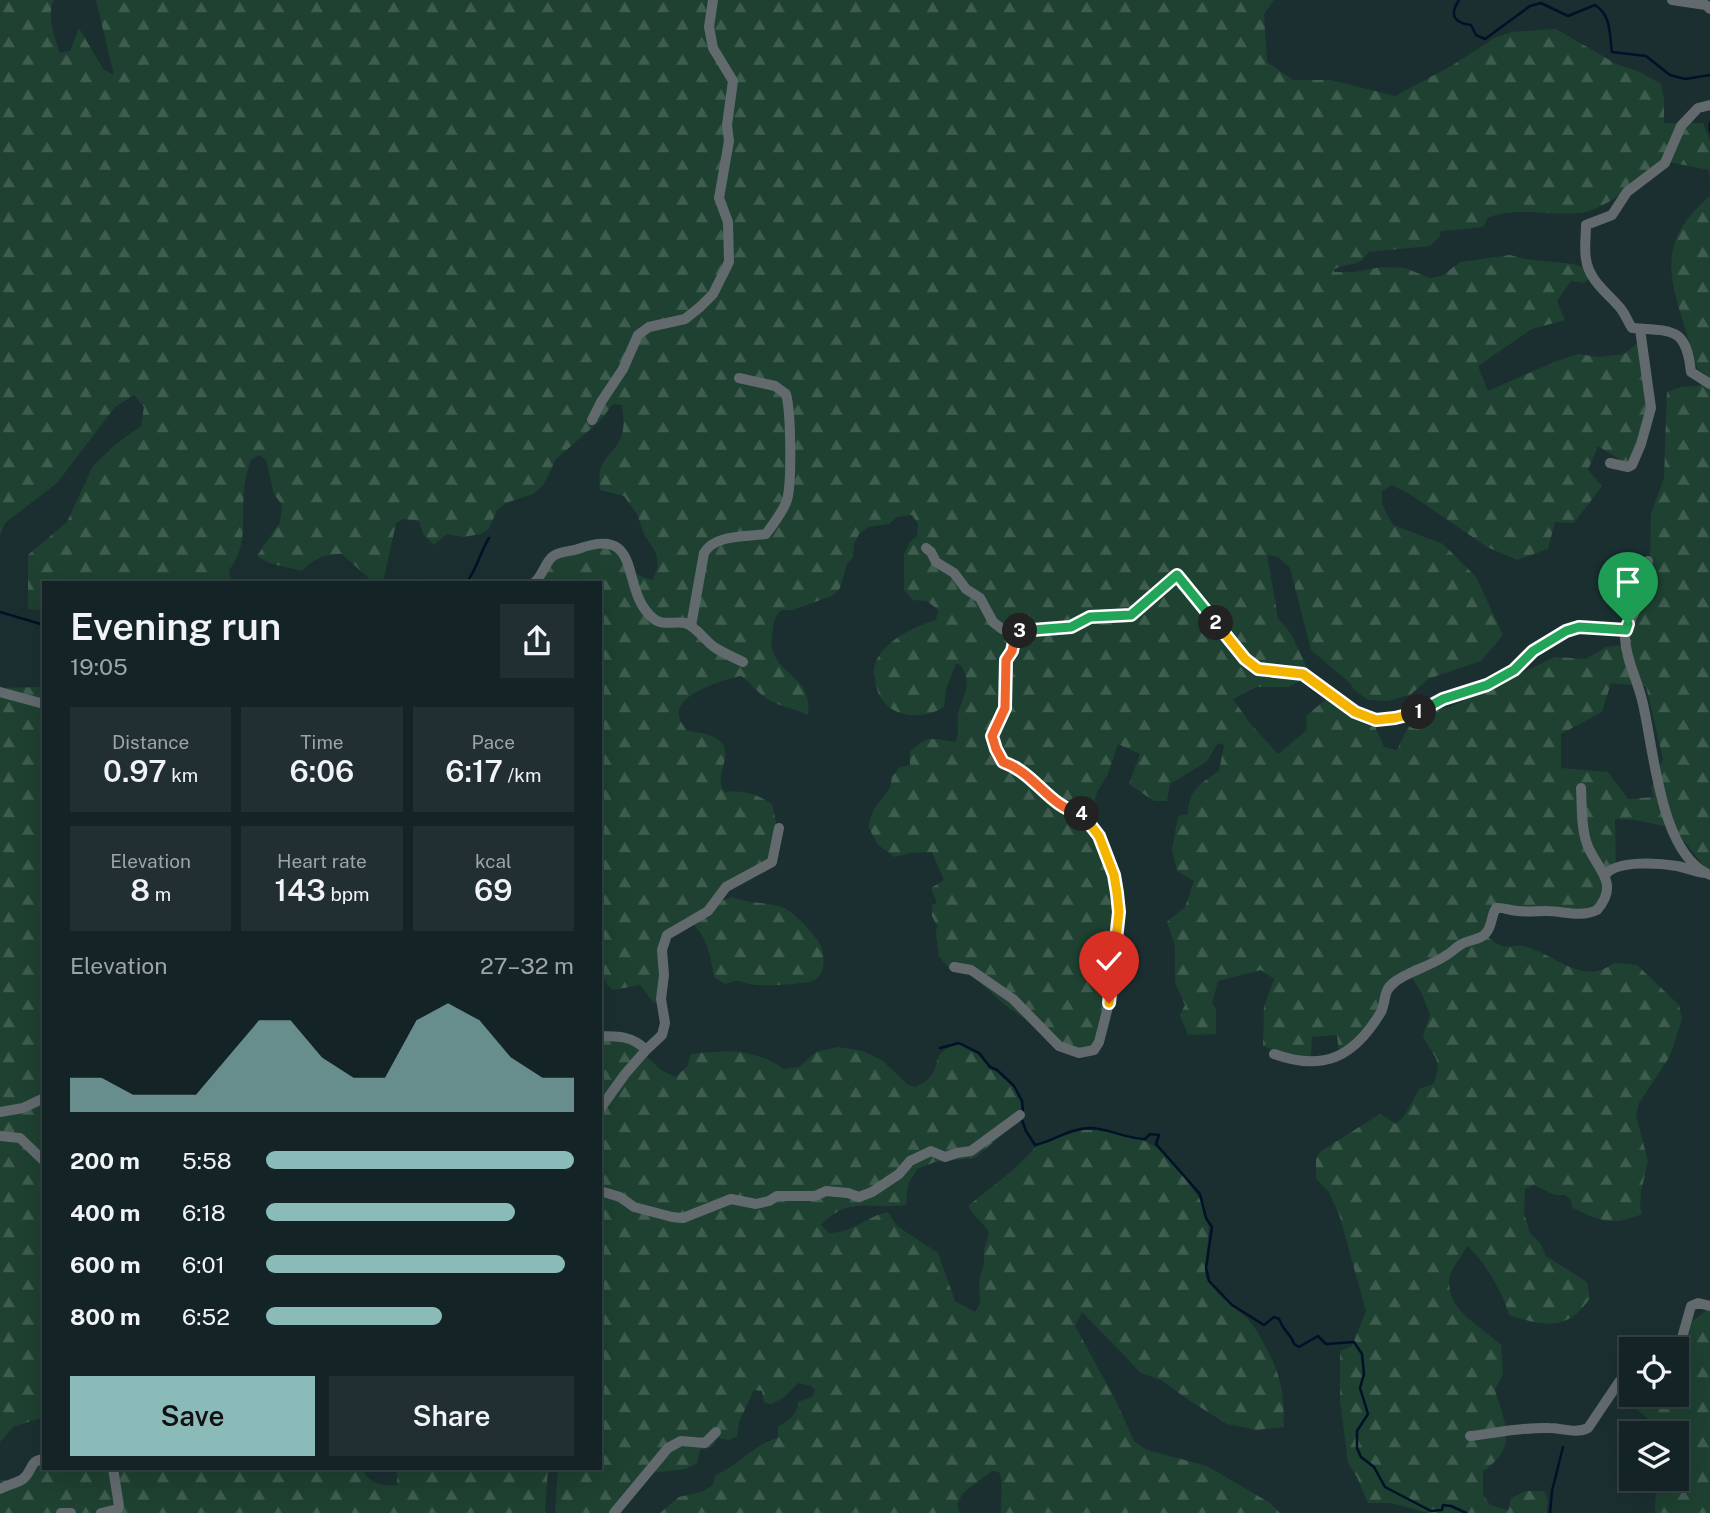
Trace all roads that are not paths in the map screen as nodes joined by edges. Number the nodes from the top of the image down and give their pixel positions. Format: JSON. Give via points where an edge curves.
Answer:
{"nodes":[{"id":1,"x":713,"y":0,"type":"edge"},
{"id":2,"x":1672,"y":0,"type":"edge"},
{"id":3,"x":1710,"y":9,"type":"edge"},
{"id":4,"x":1710,"y":106,"type":"edge"},
{"id":5,"x":1640,"y":329,"type":"junction"},
{"id":6,"x":739,"y":378,"type":"dead end"},
{"id":7,"x":1710,"y":384,"type":"edge"},
{"id":8,"x":592,"y":420,"type":"dead end"},
{"id":9,"x":1610,"y":463,"type":"dead end"},
{"id":10,"x":926,"y":548,"type":"dead end"},
{"id":11,"x":1648,"y":561,"type":"dead end"},
{"id":12,"x":536,"y":581,"type":"edge"},
{"id":13,"x":691,"y":626,"type":"junction"},
{"id":14,"x":1626,"y":630,"type":"junction"},
{"id":15,"x":1016,"y":632,"type":"junction"},
{"id":16,"x":743,"y":662,"type":"dead end"},
{"id":17,"x":0,"y":692,"type":"edge"},
{"id":18,"x":42,"y":703,"type":"edge"},
{"id":19,"x":1581,"y":788,"type":"dead end"},
{"id":20,"x":779,"y":828,"type":"dead end"},
{"id":21,"x":1606,"y":874,"type":"junction"},
{"id":22,"x":1708,"y":874,"type":"edge"},
{"id":23,"x":954,"y":967,"type":"dead end"},
{"id":24,"x":602,"y":1036,"type":"edge"},
{"id":25,"x":646,"y":1050,"type":"junction"},
{"id":26,"x":1274,"y":1054,"type":"dead end"},
{"id":27,"x":42,"y":1099,"type":"edge"},
{"id":28,"x":602,"y":1106,"type":"edge"},
{"id":29,"x":0,"y":1111,"type":"edge"},
{"id":30,"x":1020,"y":1115,"type":"dead end"},
{"id":31,"x":0,"y":1136,"type":"edge"},
{"id":32,"x":42,"y":1159,"type":"edge"},
{"id":33,"x":602,"y":1192,"type":"edge"},
{"id":34,"x":1710,"y":1306,"type":"edge"},
{"id":35,"x":1682,"y":1337,"type":"edge"},
{"id":36,"x":1619,"y":1382,"type":"edge"},
{"id":37,"x":716,"y":1432,"type":"dead end"},
{"id":38,"x":1470,"y":1436,"type":"dead end"},
{"id":39,"x":42,"y":1459,"type":"edge"},
{"id":40,"x":113,"y":1470,"type":"edge"},
{"id":41,"x":0,"y":1489,"type":"edge"},
{"id":42,"x":61,"y":1513,"type":"edge"},
{"id":43,"x":71,"y":1513,"type":"edge"},
{"id":44,"x":101,"y":1513,"type":"edge"},
{"id":45,"x":614,"y":1513,"type":"edge"}],
"edges":[{"from":1,"to":8,"type":"street","via":[[711,40],[733,81],[719,198],[728,222],[731,256],[713,294],[700,307],[685,319],[649,327],[638,335]]},
{"from":2,"to":3,"type":"street"},
{"from":4,"to":5,"type":"street","via":[[1698,108],[1681,127],[1665,163],[1627,192],[1612,215],[1586,225],[1590,272],[1632,328]]},
{"from":5,"to":7,"type":"street","via":[[1675,333],[1684,340],[1691,372]]},
{"from":5,"to":9,"type":"street","via":[[1651,408],[1632,465]]},
{"from":6,"to":13,"type":"street","via":[[775,386],[786,394],[790,415],[786,502],[765,534],[708,547]]},
{"from":10,"to":15,"type":"street","via":[[980,598],[993,622]]},
{"from":11,"to":14,"type":"street"},
{"from":12,"to":13,"type":"street","via":[[559,553],[593,544],[615,545],[626,558],[645,610],[656,621]]},
{"from":13,"to":16,"type":"street"},
{"from":14,"to":15,"type":"street","via":[[1579,627],[1566,631],[1487,685],[1443,699],[1423,711],[1376,720],[1355,712],[1303,674],[1258,669],[1177,575],[1131,615],[1090,617],[1071,627]]},
{"from":14,"to":22,"type":"street","via":[[1628,656],[1669,823],[1685,853]]},
{"from":15,"to":23,"type":"street","via":[[1006,660],[1005,708],[992,736],[996,749],[1003,762],[1016,766],[1056,804],[1082,813],[1099,836],[1114,875],[1119,912],[1109,1003],[1099,1042],[1094,1050],[1079,1053],[1059,1046],[1013,999],[971,970]]},
{"from":17,"to":18,"type":"street"},
{"from":19,"to":21,"type":"street","via":[[1586,843]]},
{"from":20,"to":25,"type":"street","via":[[772,862],[726,887],[708,911],[667,935],[661,999],[665,1023],[662,1035]]},
{"from":21,"to":22,"type":"street","via":[[1621,864],[1675,865]]},
{"from":21,"to":26,"type":"street","via":[[1602,901],[1591,912],[1496,908],[1484,936],[1393,983],[1385,992],[1383,1009],[1345,1052],[1319,1062]]},
{"from":24,"to":25,"type":"street","via":[[620,1035]]},
{"from":25,"to":28,"type":"street"},
{"from":27,"to":29,"type":"street"},
{"from":30,"to":33,"type":"street","via":[[971,1152],[945,1157],[930,1151],[910,1161],[884,1185],[859,1197],[826,1191],[815,1196],[777,1196],[756,1204],[731,1199],[683,1218],[634,1207]]},
{"from":31,"to":32,"type":"street","via":[[20,1138]]},
{"from":34,"to":35,"type":"street","via":[[1691,1306]]},
{"from":36,"to":38,"type":"street","via":[[1582,1431],[1532,1428]]},
{"from":37,"to":45,"type":"street","via":[[705,1443],[681,1441],[667,1448]]},
{"from":39,"to":41,"type":"street","via":[[32,1464],[23,1479]]},
{"from":40,"to":44,"type":"street","via":[[118,1510]]},
{"from":42,"to":43,"type":"street"}]}
